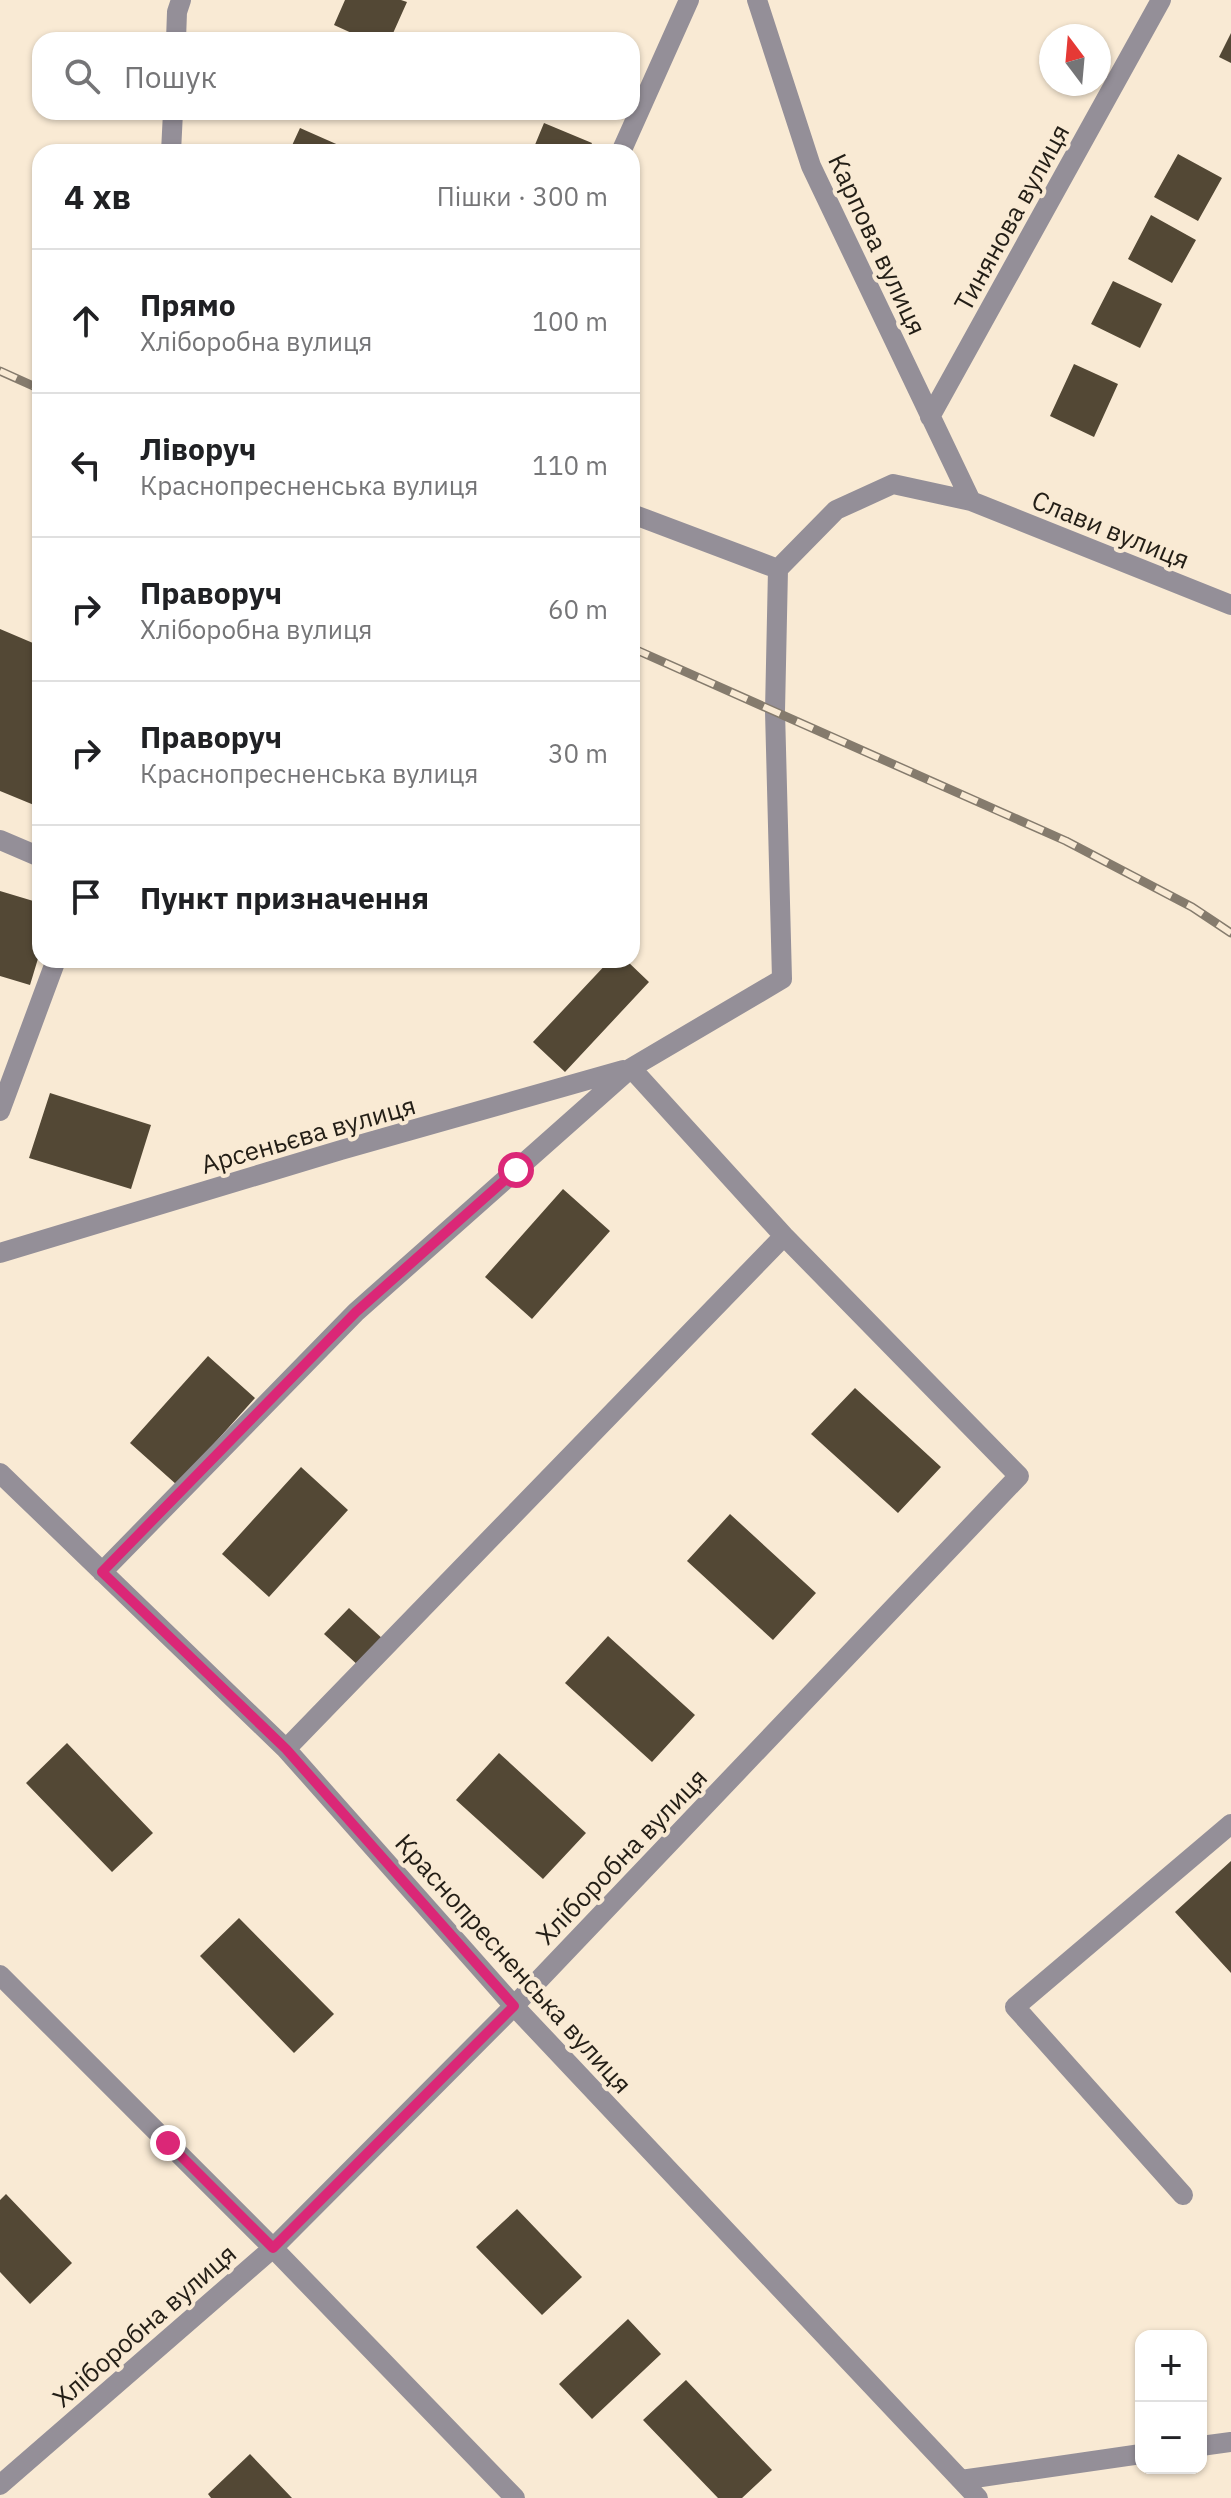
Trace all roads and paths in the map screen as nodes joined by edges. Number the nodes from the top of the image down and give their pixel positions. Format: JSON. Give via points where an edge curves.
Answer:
{"nodes":[{"id":1,"x":181,"y":0,"type":"edge"},
{"id":2,"x":689,"y":0,"type":"edge"},
{"id":3,"x":757,"y":0,"type":"edge"},
{"id":4,"x":1161,"y":0,"type":"edge"},
{"id":5,"x":176,"y":32,"type":"edge"},
{"id":6,"x":640,"y":110,"type":"edge"},
{"id":7,"x":173,"y":120,"type":"edge"},
{"id":8,"x":635,"y":120,"type":"edge"},
{"id":9,"x":171,"y":144,"type":"edge"},
{"id":10,"x":625,"y":144,"type":"edge"},
{"id":11,"x":930,"y":417,"type":"junction"},
{"id":12,"x":971,"y":501,"type":"junction"},
{"id":13,"x":640,"y":517,"type":"edge"},
{"id":14,"x":778,"y":569,"type":"junction"},
{"id":15,"x":1231,"y":605,"type":"edge"},
{"id":16,"x":0,"y":840,"type":"edge"},
{"id":17,"x":32,"y":854,"type":"edge"},
{"id":18,"x":53,"y":968,"type":"edge"},
{"id":19,"x":631,"y":1068,"type":"junction"},
{"id":20,"x":0,"y":1111,"type":"edge"},
{"id":21,"x":784,"y":1236,"type":"junction"},
{"id":22,"x":0,"y":1253,"type":"edge"},
{"id":23,"x":0,"y":1473,"type":"edge"},
{"id":24,"x":102,"y":1572,"type":"junction"},
{"id":25,"x":286,"y":1749,"type":"junction"},
{"id":26,"x":1231,"y":1824,"type":"edge"},
{"id":27,"x":0,"y":1975,"type":"edge"},
{"id":28,"x":514,"y":2006,"type":"junction"},
{"id":29,"x":1183,"y":2195,"type":"dead end"},
{"id":30,"x":273,"y":2248,"type":"junction"},
{"id":31,"x":1231,"y":2442,"type":"edge"},
{"id":32,"x":1207,"y":2445,"type":"edge"},
{"id":33,"x":1135,"y":2455,"type":"edge"},
{"id":34,"x":961,"y":2480,"type":"junction"},
{"id":35,"x":0,"y":2485,"type":"edge"},
{"id":36,"x":515,"y":2498,"type":"edge"},
{"id":37,"x":978,"y":2498,"type":"edge"}],
"edges":[{"from":1,"to":5,"type":"street"},
{"from":2,"to":6,"type":"street"},
{"from":3,"to":11,"type":"street","name":"Карпова вулиця","via":[[811,166]]},
{"from":4,"to":11,"type":"street","name":"Тинянова вулиця"},
{"from":7,"to":9,"type":"street"},
{"from":8,"to":10,"type":"street"},
{"from":11,"to":12,"type":"street","name":"Карпова вулиця"},
{"from":12,"to":14,"type":"street","name":"Слави вулиця","via":[[893,484],[836,510]]},
{"from":12,"to":15,"type":"street","name":"Слави вулиця"},
{"from":13,"to":14,"type":"street"},
{"from":14,"to":19,"type":"street","via":[[775,711],[782,979]]},
{"from":16,"to":17,"type":"street"},
{"from":18,"to":20,"type":"street"},
{"from":19,"to":21,"type":"street","name":"Хліборобна вулиця"},
{"from":19,"to":22,"type":"street","name":"Арсеньєва вулиця"},
{"from":19,"to":24,"type":"street","via":[[356,1312]]},
{"from":21,"to":25,"type":"street"},
{"from":21,"to":28,"type":"street","name":"Хліборобна вулиця","via":[[1019,1476]]},
{"from":23,"to":24,"type":"street","name":"Краснопресненська вулиця"},
{"from":24,"to":25,"type":"street","name":"Краснопресненська вулиця"},
{"from":25,"to":28,"type":"street","name":"Краснопресненська вулиця"},
{"from":26,"to":29,"type":"street","via":[[1015,2007]]},
{"from":27,"to":30,"type":"street"},
{"from":28,"to":30,"type":"street","name":"Хліборобна вулиця"},
{"from":28,"to":34,"type":"street","name":"Краснопресненська вулиця"},
{"from":30,"to":35,"type":"street","name":"Хліборобна вулиця"},
{"from":30,"to":36,"type":"street"},
{"from":31,"to":32,"type":"street"},
{"from":33,"to":34,"type":"street"},
{"from":34,"to":37,"type":"street","name":"Краснопресненська вулиця"}]}
